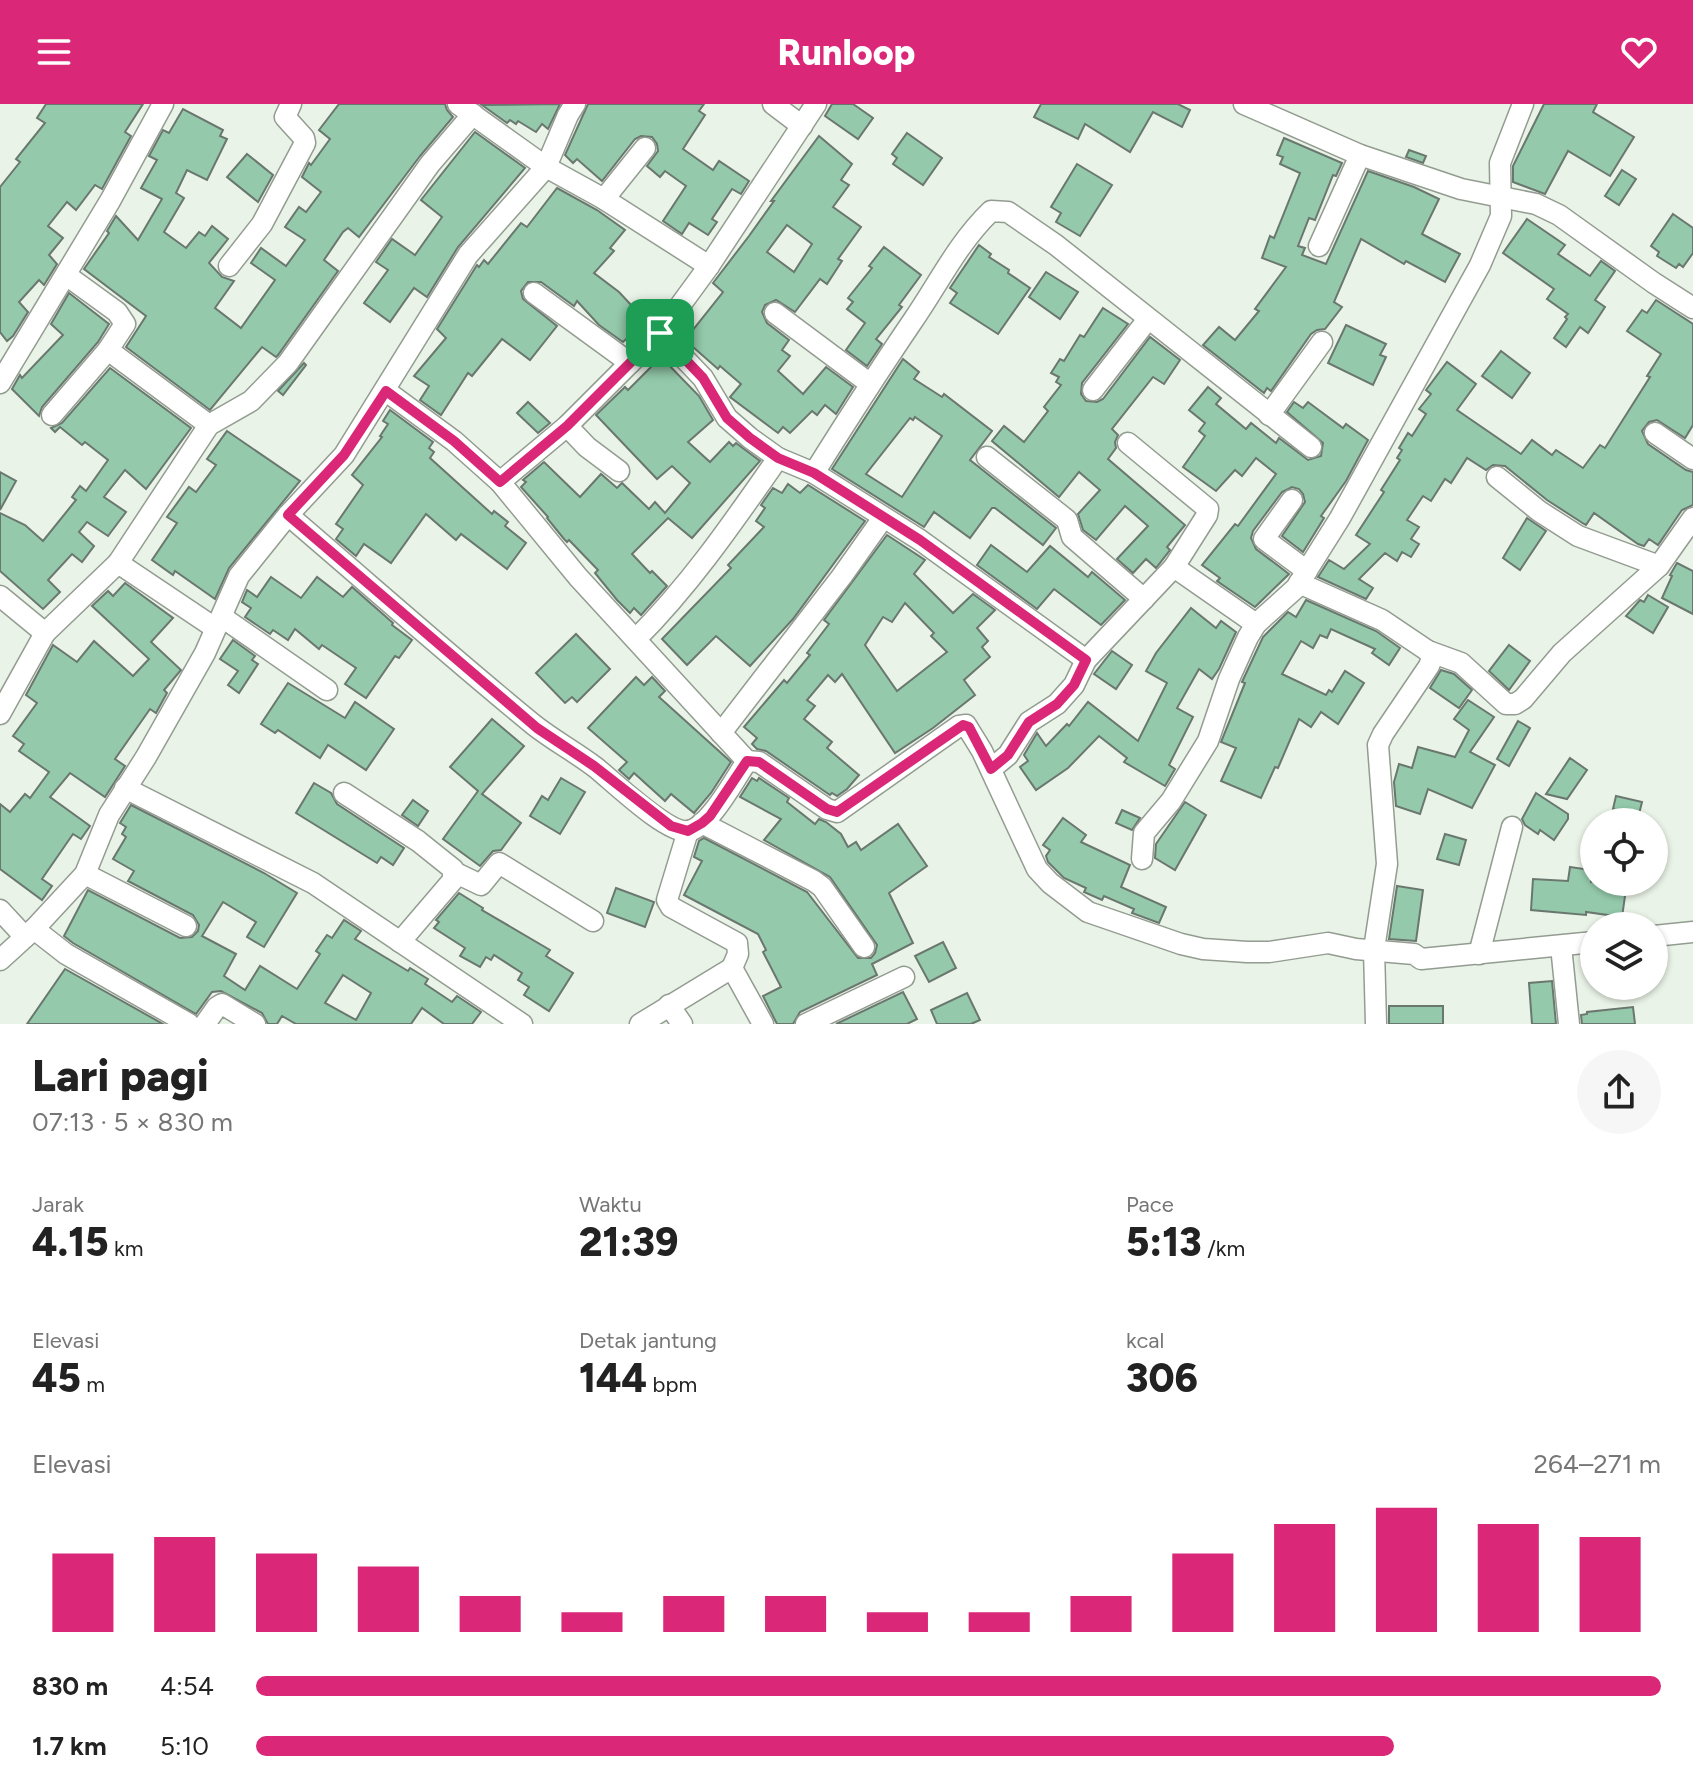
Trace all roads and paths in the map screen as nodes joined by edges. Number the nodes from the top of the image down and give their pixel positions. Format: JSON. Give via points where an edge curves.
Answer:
{"nodes":[{"id":1,"x":163,"y":104,"type":"edge"},
{"id":2,"x":291,"y":104,"type":"edge"},
{"id":3,"x":575,"y":104,"type":"edge"},
{"id":4,"x":773,"y":104,"type":"edge"},
{"id":5,"x":816,"y":104,"type":"edge"},
{"id":6,"x":1523,"y":104,"type":"edge"},
{"id":7,"x":1252,"y":106,"type":"edge"},
{"id":8,"x":465,"y":109,"type":"edge"},
{"id":9,"x":802,"y":126,"type":"junction"},
{"id":10,"x":645,"y":148,"type":"dead end"},
{"id":11,"x":1360,"y":155,"type":"junction"},
{"id":12,"x":546,"y":167,"type":"junction"},
{"id":13,"x":1500,"y":197,"type":"junction"},
{"id":14,"x":604,"y":199,"type":"junction"},
{"id":15,"x":1319,"y":246,"type":"dead end"},
{"id":16,"x":229,"y":266,"type":"dead end"},
{"id":17,"x":709,"y":266,"type":"junction"},
{"id":18,"x":66,"y":275,"type":"junction"},
{"id":19,"x":534,"y":293,"type":"dead end"},
{"id":20,"x":1693,"y":308,"type":"edge"},
{"id":21,"x":775,"y":313,"type":"dead end"},
{"id":22,"x":1148,"y":319,"type":"junction"},
{"id":23,"x":660,"y":333,"type":"junction"},
{"id":24,"x":1322,"y":342,"type":"dead end"},
{"id":25,"x":108,"y":350,"type":"junction"},
{"id":26,"x":630,"y":363,"type":"junction"},
{"id":27,"x":0,"y":383,"type":"edge"},
{"id":28,"x":869,"y":383,"type":"junction"},
{"id":29,"x":1093,"y":390,"type":"dead end"},
{"id":30,"x":386,"y":391,"type":"junction"},
{"id":31,"x":52,"y":415,"type":"dead end"},
{"id":32,"x":1269,"y":415,"type":"junction"},
{"id":33,"x":209,"y":425,"type":"junction"},
{"id":34,"x":567,"y":426,"type":"junction"},
{"id":35,"x":1655,"y":433,"type":"dead end"},
{"id":36,"x":1128,"y":443,"type":"dead end"},
{"id":37,"x":1311,"y":447,"type":"dead end"},
{"id":38,"x":987,"y":457,"type":"dead end"},
{"id":39,"x":778,"y":458,"type":"junction"},
{"id":40,"x":1693,"y":459,"type":"edge"},
{"id":41,"x":619,"y":471,"type":"dead end"},
{"id":42,"x":814,"y":473,"type":"junction"},
{"id":43,"x":1497,"y":477,"type":"dead end"},
{"id":44,"x":500,"y":482,"type":"junction"},
{"id":45,"x":1292,"y":500,"type":"dead end"},
{"id":46,"x":288,"y":515,"type":"junction"},
{"id":47,"x":883,"y":518,"type":"junction"},
{"id":48,"x":1693,"y":518,"type":"edge"},
{"id":49,"x":118,"y":563,"type":"junction"},
{"id":50,"x":1659,"y":566,"type":"junction"},
{"id":51,"x":1174,"y":567,"type":"junction"},
{"id":52,"x":1303,"y":577,"type":"junction"},
{"id":53,"x":0,"y":596,"type":"edge"},
{"id":54,"x":1144,"y":599,"type":"junction"},
{"id":55,"x":218,"y":622,"type":"junction"},
{"id":56,"x":1256,"y":624,"type":"junction"},
{"id":57,"x":45,"y":633,"type":"junction"},
{"id":58,"x":636,"y":639,"type":"junction"},
{"id":59,"x":1428,"y":651,"type":"junction"},
{"id":60,"x":1086,"y":660,"type":"junction"},
{"id":61,"x":327,"y":690,"type":"dead end"},
{"id":62,"x":0,"y":714,"type":"edge"},
{"id":63,"x":721,"y":733,"type":"junction"},
{"id":64,"x":747,"y":761,"type":"junction"},
{"id":65,"x":991,"y":769,"type":"junction"},
{"id":66,"x":125,"y":788,"type":"junction"},
{"id":67,"x":344,"y":793,"type":"dead end"},
{"id":68,"x":695,"y":827,"type":"junction"},
{"id":69,"x":1512,"y":827,"type":"dead end"},
{"id":70,"x":1142,"y":859,"type":"dead end"},
{"id":71,"x":454,"y":872,"type":"junction"},
{"id":72,"x":85,"y":874,"type":"junction"},
{"id":73,"x":0,"y":910,"type":"edge"},
{"id":74,"x":593,"y":921,"type":"dead end"},
{"id":75,"x":186,"y":926,"type":"dead end"},
{"id":76,"x":1693,"y":932,"type":"edge"},
{"id":77,"x":30,"y":933,"type":"junction"},
{"id":78,"x":1668,"y":935,"type":"edge"},
{"id":79,"x":400,"y":942,"type":"junction"},
{"id":80,"x":1580,"y":944,"type":"edge"},
{"id":81,"x":1561,"y":946,"type":"junction"},
{"id":82,"x":864,"y":947,"type":"dead end"},
{"id":83,"x":1374,"y":949,"type":"junction"},
{"id":84,"x":1479,"y":954,"type":"junction"},
{"id":85,"x":0,"y":960,"type":"edge"},
{"id":86,"x":732,"y":968,"type":"junction"},
{"id":87,"x":904,"y":977,"type":"dead end"},
{"id":88,"x":669,"y":1005,"type":"junction"},
{"id":89,"x":189,"y":1024,"type":"edge"},
{"id":90,"x":205,"y":1024,"type":"edge"},
{"id":91,"x":255,"y":1024,"type":"edge"},
{"id":92,"x":522,"y":1024,"type":"edge"},
{"id":93,"x":640,"y":1024,"type":"edge"},
{"id":94,"x":682,"y":1024,"type":"edge"},
{"id":95,"x":763,"y":1024,"type":"edge"},
{"id":96,"x":806,"y":1024,"type":"edge"},
{"id":97,"x":1376,"y":1024,"type":"edge"},
{"id":98,"x":1569,"y":1024,"type":"edge"}],
"edges":[{"from":1,"to":18,"type":"street"},
{"from":2,"to":16,"type":"street","via":[[285,117],[305,143],[262,224]]},
{"from":3,"to":12,"type":"street"},
{"from":4,"to":9,"type":"street"},
{"from":5,"to":9,"type":"street"},
{"from":6,"to":13,"type":"street","via":[[1500,163]]},
{"from":7,"to":11,"type":"street"},
{"from":8,"to":12,"type":"street"},
{"from":8,"to":33,"type":"street","via":[[288,363],[251,401]]},
{"from":9,"to":17,"type":"street"},
{"from":10,"to":14,"type":"street"},
{"from":11,"to":13,"type":"street"},
{"from":11,"to":15,"type":"street"},
{"from":12,"to":14,"type":"street"},
{"from":12,"to":30,"type":"street","via":[[468,255]]},
{"from":13,"to":20,"type":"street","via":[[1559,215]]},
{"from":13,"to":52,"type":"street","via":[[1501,216],[1480,265],[1371,466]]},
{"from":14,"to":17,"type":"street"},
{"from":17,"to":23,"type":"street"},
{"from":18,"to":25,"type":"street","via":[[124,320]]},
{"from":18,"to":27,"type":"street"},
{"from":19,"to":26,"type":"street"},
{"from":21,"to":28,"type":"street"},
{"from":22,"to":28,"type":"street","via":[[1056,245],[1008,212],[991,211],[967,234]]},
{"from":22,"to":29,"type":"street"},
{"from":22,"to":32,"type":"street"},
{"from":23,"to":26,"type":"street"},
{"from":23,"to":39,"type":"street","via":[[703,378],[727,418]]},
{"from":24,"to":32,"type":"street"},
{"from":25,"to":31,"type":"street"},
{"from":25,"to":33,"type":"street"},
{"from":26,"to":34,"type":"street"},
{"from":28,"to":42,"type":"street"},
{"from":30,"to":44,"type":"street"},
{"from":30,"to":46,"type":"street","via":[[344,455]]},
{"from":32,"to":37,"type":"street"},
{"from":33,"to":49,"type":"street"},
{"from":34,"to":41,"type":"street"},
{"from":34,"to":44,"type":"street"},
{"from":35,"to":40,"type":"street"},
{"from":36,"to":51,"type":"street","via":[[1208,509]]},
{"from":38,"to":54,"type":"street","via":[[1067,520],[1072,537]]},
{"from":39,"to":42,"type":"street"},
{"from":39,"to":58,"type":"street","via":[[708,557]]},
{"from":42,"to":47,"type":"street"},
{"from":43,"to":50,"type":"street","via":[[1578,536]]},
{"from":44,"to":58,"type":"street"},
{"from":45,"to":52,"type":"street","via":[[1264,537]]},
{"from":46,"to":55,"type":"street","via":[[239,576]]},
{"from":46,"to":68,"type":"street","via":[[537,728],[664,822],[679,831]]},
{"from":47,"to":60,"type":"street"},
{"from":47,"to":63,"type":"street"},
{"from":48,"to":50,"type":"street"},
{"from":49,"to":55,"type":"street"},
{"from":49,"to":57,"type":"street"},
{"from":50,"to":59,"type":"street","via":[[1562,653],[1515,704],[1506,704],[1461,663]]},
{"from":51,"to":54,"type":"street"},
{"from":51,"to":56,"type":"street"},
{"from":52,"to":56,"type":"street"},
{"from":52,"to":59,"type":"street"},
{"from":53,"to":57,"type":"street"},
{"from":54,"to":60,"type":"street"},
{"from":55,"to":61,"type":"street"},
{"from":55,"to":66,"type":"street","via":[[187,688]]},
{"from":56,"to":70,"type":"street","via":[[1229,679],[1208,741],[1144,833]]},
{"from":57,"to":62,"type":"street"},
{"from":58,"to":63,"type":"street"},
{"from":59,"to":83,"type":"street","via":[[1429,666],[1378,745],[1387,864]]},
{"from":60,"to":65,"type":"street","via":[[1074,685],[1029,722],[1008,755]]},
{"from":63,"to":64,"type":"street"},
{"from":64,"to":65,"type":"street","via":[[759,762],[837,812],[963,725]]},
{"from":64,"to":68,"type":"street","via":[[710,816]]},
{"from":65,"to":83,"type":"street","via":[[1037,869],[1088,912],[1203,949],[1269,952],[1317,943]]},
{"from":66,"to":72,"type":"street"},
{"from":66,"to":79,"type":"street","via":[[313,883]]},
{"from":67,"to":71,"type":"street","via":[[418,841]]},
{"from":68,"to":82,"type":"street","via":[[814,881]]},
{"from":68,"to":86,"type":"street","via":[[668,902],[735,941],[738,954]]},
{"from":69,"to":84,"type":"street"},
{"from":71,"to":74,"type":"street","via":[[481,885],[499,863]]},
{"from":71,"to":79,"type":"street","via":[[453,880]]},
{"from":72,"to":75,"type":"street"},
{"from":72,"to":77,"type":"street"},
{"from":73,"to":77,"type":"street"},
{"from":76,"to":78,"type":"street"},
{"from":77,"to":85,"type":"street"},
{"from":77,"to":89,"type":"street"},
{"from":79,"to":92,"type":"street"},
{"from":80,"to":81,"type":"street"},
{"from":81,"to":84,"type":"street"},
{"from":81,"to":98,"type":"street"},
{"from":83,"to":84,"type":"street","via":[[1421,959]]},
{"from":83,"to":97,"type":"street"},
{"from":86,"to":88,"type":"street"},
{"from":86,"to":95,"type":"street"},
{"from":87,"to":96,"type":"street"},
{"from":88,"to":93,"type":"street"},
{"from":88,"to":94,"type":"street"},
{"from":90,"to":91,"type":"street","via":[[222,1004]]}]}
